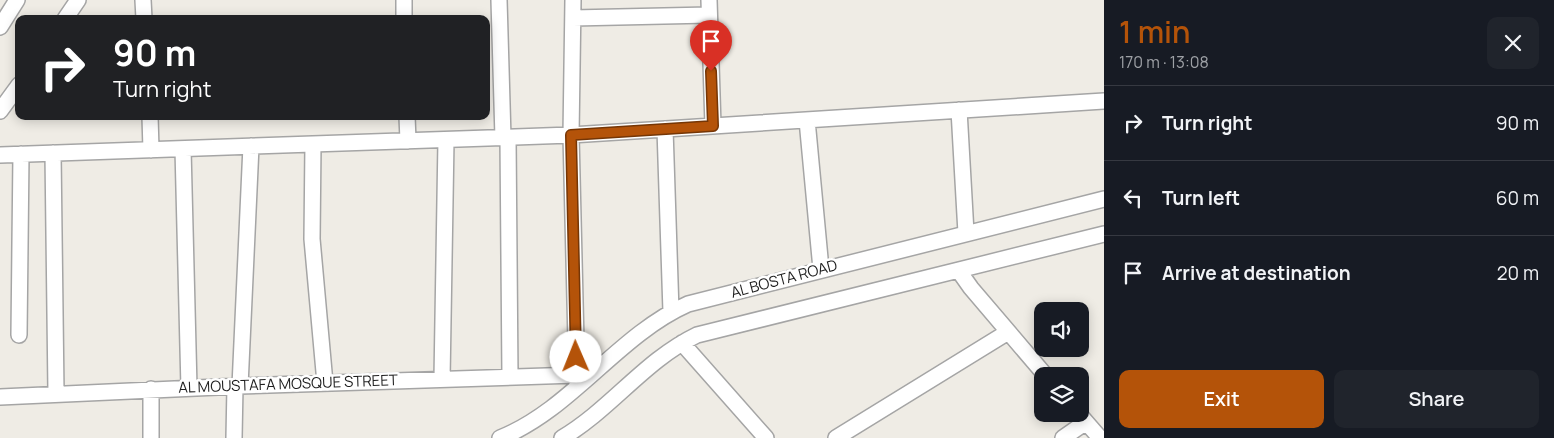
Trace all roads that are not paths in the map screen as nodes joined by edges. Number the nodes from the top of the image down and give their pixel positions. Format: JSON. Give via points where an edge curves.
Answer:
{"nodes":[{"id":1,"x":17,"y":0,"type":"edge"},
{"id":2,"x":78,"y":0,"type":"edge"},
{"id":3,"x":144,"y":0,"type":"edge"},
{"id":4,"x":404,"y":0,"type":"edge"},
{"id":5,"x":499,"y":0,"type":"edge"},
{"id":6,"x":574,"y":0,"type":"edge"},
{"id":7,"x":709,"y":0,"type":"edge"},
{"id":8,"x":68,"y":15,"type":"edge"},
{"id":9,"x":144,"y":15,"type":"edge"},
{"id":10,"x":404,"y":15,"type":"edge"},
{"id":11,"x":710,"y":15,"type":"junction"},
{"id":12,"x":573,"y":18,"type":"junction"},
{"id":13,"x":0,"y":27,"type":"edge"},
{"id":14,"x":15,"y":91,"type":"edge"},
{"id":15,"x":1104,"y":101,"type":"edge"},
{"id":16,"x":959,"y":110,"type":"junction"},
{"id":17,"x":0,"y":112,"type":"edge"},
{"id":18,"x":150,"y":120,"type":"edge"},
{"id":19,"x":407,"y":120,"type":"edge"},
{"id":20,"x":807,"y":120,"type":"junction"},
{"id":21,"x":713,"y":126,"type":"junction"},
{"id":22,"x":665,"y":129,"type":"junction"},
{"id":23,"x":571,"y":135,"type":"junction"},
{"id":24,"x":505,"y":138,"type":"junction"},
{"id":25,"x":446,"y":140,"type":"junction"},
{"id":26,"x":408,"y":141,"type":"junction"},
{"id":27,"x":313,"y":144,"type":"junction"},
{"id":28,"x":252,"y":146,"type":"junction"},
{"id":29,"x":183,"y":149,"type":"junction"},
{"id":30,"x":151,"y":150,"type":"junction"},
{"id":31,"x":53,"y":153,"type":"junction"},
{"id":32,"x":0,"y":154,"type":"edge"},
{"id":33,"x":21,"y":154,"type":"junction"},
{"id":34,"x":1104,"y":199,"type":"edge"},
{"id":35,"x":966,"y":233,"type":"junction"},
{"id":36,"x":1104,"y":234,"type":"edge"},
{"id":37,"x":822,"y":269,"type":"junction"},
{"id":38,"x":959,"y":271,"type":"junction"},
{"id":39,"x":671,"y":312,"type":"junction"},
{"id":40,"x":1008,"y":332,"type":"junction"},
{"id":41,"x":20,"y":335,"type":"dead end"},
{"id":42,"x":682,"y":343,"type":"junction"},
{"id":43,"x":1038,"y":367,"type":"edge"},
{"id":44,"x":510,"y":376,"type":"junction"},
{"id":45,"x":442,"y":379,"type":"junction"},
{"id":46,"x":576,"y":381,"type":"junction"},
{"id":47,"x":325,"y":383,"type":"junction"},
{"id":48,"x":238,"y":386,"type":"junction"},
{"id":49,"x":189,"y":388,"type":"junction"},
{"id":50,"x":151,"y":390,"type":"junction"},
{"id":51,"x":56,"y":393,"type":"junction"},
{"id":52,"x":0,"y":397,"type":"edge"},
{"id":53,"x":1078,"y":422,"type":"edge"},
{"id":54,"x":1086,"y":422,"type":"edge"},
{"id":55,"x":151,"y":438,"type":"edge"},
{"id":56,"x":234,"y":438,"type":"edge"},
{"id":57,"x":500,"y":438,"type":"edge"},
{"id":58,"x":562,"y":438,"type":"edge"},
{"id":59,"x":766,"y":438,"type":"edge"},
{"id":60,"x":836,"y":438,"type":"edge"},
{"id":61,"x":1063,"y":438,"type":"edge"},
{"id":62,"x":1100,"y":438,"type":"edge"}],
"edges":[{"from":1,"to":13,"type":"street"},
{"from":2,"to":8,"type":"street"},
{"from":3,"to":9,"type":"street"},
{"from":4,"to":10,"type":"street"},
{"from":5,"to":24,"type":"street"},
{"from":6,"to":12,"type":"street"},
{"from":7,"to":11,"type":"street"},
{"from":11,"to":12,"type":"street"},
{"from":11,"to":21,"type":"street"},
{"from":12,"to":23,"type":"street"},
{"from":14,"to":17,"type":"street"},
{"from":15,"to":16,"type":"street"},
{"from":16,"to":20,"type":"street"},
{"from":16,"to":35,"type":"street"},
{"from":18,"to":30,"type":"street"},
{"from":19,"to":26,"type":"street"},
{"from":20,"to":21,"type":"street"},
{"from":20,"to":37,"type":"street"},
{"from":21,"to":22,"type":"street"},
{"from":22,"to":23,"type":"street"},
{"from":22,"to":39,"type":"street"},
{"from":23,"to":24,"type":"street"},
{"from":23,"to":46,"type":"street"},
{"from":24,"to":25,"type":"street"},
{"from":24,"to":44,"type":"street"},
{"from":25,"to":26,"type":"street"},
{"from":25,"to":45,"type":"street"},
{"from":26,"to":27,"type":"street"},
{"from":27,"to":28,"type":"street"},
{"from":27,"to":47,"type":"street","via":[[312,239]]},
{"from":28,"to":29,"type":"street"},
{"from":28,"to":48,"type":"street"},
{"from":29,"to":30,"type":"street"},
{"from":29,"to":49,"type":"street"},
{"from":30,"to":31,"type":"street"},
{"from":31,"to":33,"type":"street"},
{"from":31,"to":51,"type":"street"},
{"from":32,"to":33,"type":"street"},
{"from":33,"to":41,"type":"street"},
{"from":34,"to":35,"type":"street","name":"AL BOSTA ROAD"},
{"from":35,"to":37,"type":"street","name":"AL BOSTA ROAD"},
{"from":36,"to":38,"type":"street"},
{"from":37,"to":39,"type":"street","name":"AL BOSTA ROAD","via":[[688,304]]},
{"from":38,"to":40,"type":"street"},
{"from":38,"to":42,"type":"street","via":[[723,328]]},
{"from":39,"to":46,"type":"street","name":"AL BOSTA ROAD"},
{"from":40,"to":43,"type":"street"},
{"from":40,"to":60,"type":"street"},
{"from":42,"to":58,"type":"street"},
{"from":42,"to":59,"type":"street"},
{"from":44,"to":45,"type":"street","name":"AL MOUSTAFA MOSQUE STREET"},
{"from":44,"to":46,"type":"street","name":"AL MOUSTAFA MOSQUE STREET"},
{"from":45,"to":47,"type":"street","name":"AL MOUSTAFA MOSQUE STREET"},
{"from":46,"to":57,"type":"street","name":"AL BOSTA ROAD","via":[[542,414]]},
{"from":47,"to":48,"type":"street","name":"AL MOUSTAFA MOSQUE STREET"},
{"from":48,"to":49,"type":"street","name":"AL MOUSTAFA MOSQUE STREET"},
{"from":48,"to":56,"type":"street"},
{"from":49,"to":50,"type":"street","name":"AL MOUSTAFA MOSQUE STREET"},
{"from":50,"to":51,"type":"street","name":"AL MOUSTAFA MOSQUE STREET"},
{"from":50,"to":55,"type":"street"},
{"from":51,"to":52,"type":"street","name":"AL MOUSTAFA MOSQUE STREET"},
{"from":53,"to":61,"type":"street"},
{"from":54,"to":62,"type":"street"}]}
